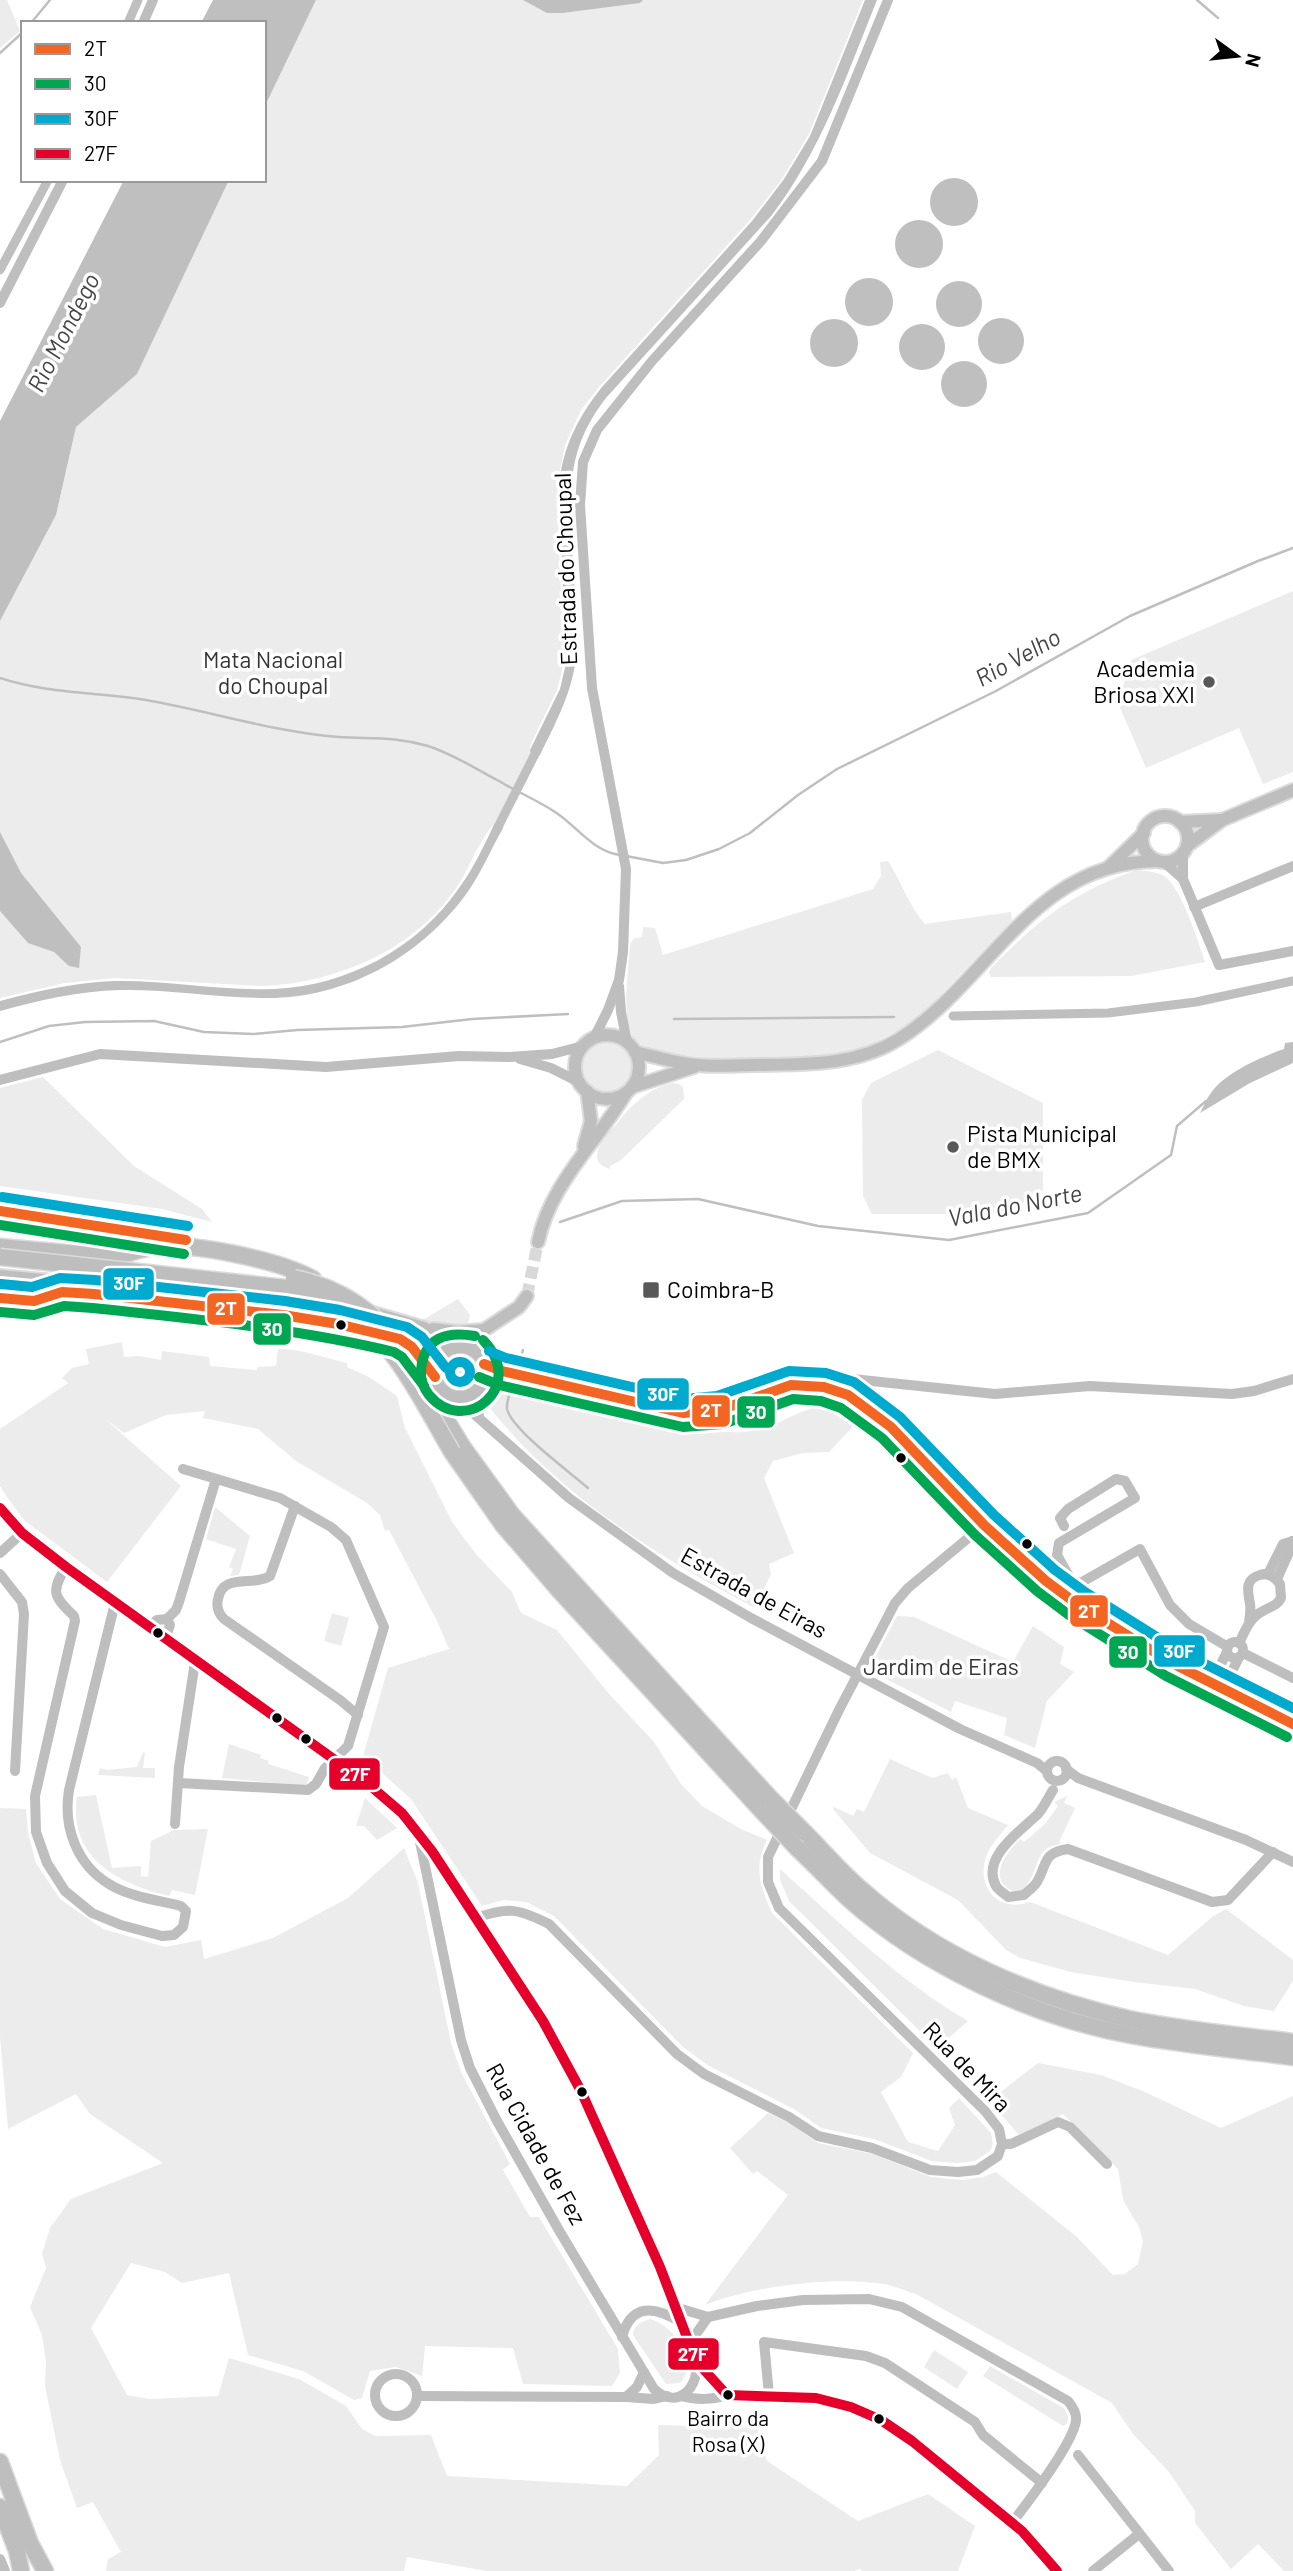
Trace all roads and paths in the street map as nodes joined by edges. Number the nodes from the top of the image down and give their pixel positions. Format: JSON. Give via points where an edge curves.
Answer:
{"nodes":[{"id":1,"x":153,"y":0,"type":"edge"},
{"id":2,"x":888,"y":0,"type":"edge"},
{"id":3,"x":144,"y":21,"type":"edge"},
{"id":4,"x":62,"y":182,"type":"edge"},
{"id":5,"x":0,"y":303,"type":"edge"},
{"id":6,"x":1293,"y":790,"type":"edge"},
{"id":7,"x":1222,"y":820,"type":"junction"},
{"id":8,"x":1180,"y":822,"type":"junction"},
{"id":9,"x":1144,"y":832,"type":"junction"},
{"id":10,"x":1185,"y":850,"type":"junction"},
{"id":11,"x":1161,"y":862,"type":"junction"},
{"id":12,"x":1293,"y":866,"type":"edge"},
{"id":13,"x":1109,"y":867,"type":"junction"},
{"id":14,"x":1183,"y":879,"type":"junction"},
{"id":15,"x":1194,"y":907,"type":"junction"},
{"id":16,"x":1293,"y":951,"type":"edge"},
{"id":17,"x":619,"y":980,"type":"junction"},
{"id":18,"x":594,"y":1038,"type":"junction"},
{"id":19,"x":583,"y":1046,"type":"junction"},
{"id":20,"x":631,"y":1047,"type":"junction"},
{"id":21,"x":510,"y":1057,"type":"junction"},
{"id":22,"x":699,"y":1066,"type":"junction"},
{"id":23,"x":0,"y":1080,"type":"edge"},
{"id":24,"x":583,"y":1086,"type":"junction"},
{"id":25,"x":629,"y":1089,"type":"junction"},
{"id":26,"x":581,"y":1157,"type":"junction"},
{"id":27,"x":538,"y":1242,"type":"tunnel mouth"},
{"id":28,"x":0,"y":1247,"type":"edge"},
{"id":29,"x":0,"y":1257,"type":"edge"},
{"id":30,"x":58,"y":1260,"type":"dead end"},
{"id":31,"x":0,"y":1276,"type":"edge"},
{"id":32,"x":54,"y":1284,"type":"junction"},
{"id":33,"x":0,"y":1288,"type":"edge"},
{"id":34,"x":330,"y":1288,"type":"junction"},
{"id":35,"x":81,"y":1293,"type":"junction"},
{"id":36,"x":527,"y":1296,"type":"tunnel mouth"},
{"id":37,"x":0,"y":1297,"type":"edge"},
{"id":38,"x":34,"y":1301,"type":"junction"},
{"id":39,"x":104,"y":1308,"type":"junction"},
{"id":40,"x":284,"y":1315,"type":"junction"},
{"id":41,"x":424,"y":1328,"type":"junction"},
{"id":42,"x":480,"y":1330,"type":"junction"},
{"id":43,"x":456,"y":1348,"type":"junction"},
{"id":44,"x":473,"y":1350,"type":"junction"},
{"id":45,"x":484,"y":1370,"type":"junction"},
{"id":46,"x":435,"y":1377,"type":"junction"},
{"id":47,"x":1293,"y":1379,"type":"edge"},
{"id":48,"x":824,"y":1387,"type":"junction"},
{"id":49,"x":475,"y":1392,"type":"junction"},
{"id":50,"x":455,"y":1397,"type":"junction"},
{"id":51,"x":479,"y":1416,"type":"junction"},
{"id":52,"x":457,"y":1449,"type":"junction"},
{"id":53,"x":183,"y":1469,"type":"dead end"},
{"id":54,"x":216,"y":1479,"type":"junction"},
{"id":55,"x":295,"y":1506,"type":"junction"},
{"id":56,"x":0,"y":1508,"type":"edge"},
{"id":57,"x":984,"y":1525,"type":"junction"},
{"id":58,"x":1064,"y":1526,"type":"dead end"},
{"id":59,"x":22,"y":1533,"type":"junction"},
{"id":60,"x":1293,"y":1541,"type":"edge"},
{"id":61,"x":0,"y":1553,"type":"edge"},
{"id":62,"x":66,"y":1567,"type":"junction"},
{"id":63,"x":0,"y":1574,"type":"edge"},
{"id":64,"x":1272,"y":1577,"type":"junction"},
{"id":65,"x":115,"y":1603,"type":"junction"},
{"id":66,"x":167,"y":1619,"type":"junction"},
{"id":67,"x":1250,"y":1622,"type":"junction"},
{"id":68,"x":149,"y":1628,"type":"junction"},
{"id":69,"x":165,"y":1640,"type":"junction"},
{"id":70,"x":1227,"y":1649,"type":"junction"},
{"id":71,"x":1240,"y":1651,"type":"junction"},
{"id":72,"x":195,"y":1662,"type":"junction"},
{"id":73,"x":858,"y":1675,"type":"junction"},
{"id":74,"x":1293,"y":1678,"type":"edge"},
{"id":75,"x":1211,"y":1684,"type":"junction"},
{"id":76,"x":1223,"y":1690,"type":"junction"},
{"id":77,"x":364,"y":1695,"type":"junction"},
{"id":78,"x":340,"y":1700,"type":"junction"},
{"id":79,"x":358,"y":1715,"type":"junction"},
{"id":80,"x":1293,"y":1724,"type":"edge"},
{"id":81,"x":334,"y":1759,"type":"junction"},
{"id":82,"x":1049,"y":1767,"type":"junction"},
{"id":83,"x":15,"y":1771,"type":"dead end"},
{"id":84,"x":1065,"y":1773,"type":"junction"},
{"id":85,"x":179,"y":1783,"type":"junction"},
{"id":86,"x":1053,"y":1790,"type":"dead end"},
{"id":87,"x":175,"y":1824,"type":"dead end"},
{"id":88,"x":419,"y":1837,"type":"junction"},
{"id":89,"x":801,"y":1841,"type":"junction"},
{"id":90,"x":1273,"y":1852,"type":"junction"},
{"id":91,"x":1293,"y":1862,"type":"edge"},
{"id":92,"x":474,"y":1918,"type":"junction"},
{"id":93,"x":1293,"y":2042,"type":"edge"},
{"id":94,"x":1293,"y":2057,"type":"edge"},
{"id":95,"x":1002,"y":2144,"type":"junction"},
{"id":96,"x":1107,"y":2164,"type":"dead end"},
{"id":97,"x":675,"y":2307,"type":"junction"},
{"id":98,"x":708,"y":2317,"type":"junction"},
{"id":99,"x":680,"y":2322,"type":"junction"},
{"id":100,"x":622,"y":2337,"type":"junction"},
{"id":101,"x":691,"y":2347,"type":"junction"},
{"id":102,"x":696,"y":2361,"type":"junction"},
{"id":103,"x":644,"y":2372,"type":"junction"},
{"id":104,"x":727,"y":2395,"type":"junction"},
{"id":105,"x":769,"y":2395,"type":"junction"},
{"id":106,"x":417,"y":2396,"type":"dead end"},
{"id":107,"x":667,"y":2396,"type":"junction"},
{"id":108,"x":681,"y":2396,"type":"junction"},
{"id":109,"x":626,"y":2397,"type":"junction"},
{"id":110,"x":1078,"y":2455,"type":"dead end"},
{"id":111,"x":0,"y":2462,"type":"edge"},
{"id":112,"x":1042,"y":2483,"type":"junction"},
{"id":113,"x":0,"y":2507,"type":"edge"},
{"id":114,"x":1012,"y":2523,"type":"junction"},
{"id":115,"x":1139,"y":2534,"type":"junction"},
{"id":116,"x":0,"y":2559,"type":"edge"},
{"id":117,"x":5,"y":2571,"type":"edge"},
{"id":118,"x":21,"y":2571,"type":"edge"},
{"id":119,"x":45,"y":2571,"type":"edge"},
{"id":120,"x":1057,"y":2571,"type":"edge"},
{"id":121,"x":1093,"y":2571,"type":"edge"},
{"id":122,"x":1168,"y":2571,"type":"edge"}],
"edges":[{"from":1,"to":3,"type":"street"},
{"from":2,"to":17,"type":"street","name":"Estrada do Choupal","via":[[821,161],[761,241],[652,361],[597,430],[583,463],[580,505],[592,688],[626,869]]},
{"from":4,"to":5,"type":"street"},
{"from":6,"to":7,"type":"main road"},
{"from":7,"to":8,"type":"main road"},
{"from":7,"to":10,"type":"main road"},
{"from":8,"to":9,"type":"main road","via":[[1159,818]]},
{"from":8,"to":10,"type":"main road","via":[[1187,833]]},
{"from":9,"to":11,"type":"main road","via":[[1144,846]]},
{"from":9,"to":13,"type":"main road"},
{"from":10,"to":11,"type":"main road","via":[[1177,859]]},
{"from":10,"to":14,"type":"street"},
{"from":11,"to":13,"type":"main road"},
{"from":11,"to":14,"type":"street"},
{"from":12,"to":15,"type":"street"},
{"from":13,"to":22,"type":"main road","via":[[1037,907],[937,1010],[899,1039],[857,1057],[809,1064]]},
{"from":14,"to":15,"type":"street"},
{"from":15,"to":16,"type":"street","via":[[1219,965]]},
{"from":17,"to":18,"type":"street","name":"Estrada do Choupal"},
{"from":17,"to":20,"type":"street","name":"Estrada do Choupal","via":[[621,1012]]},
{"from":18,"to":19,"type":"main road"},
{"from":18,"to":20,"type":"main road","via":[[611,1035]]},
{"from":19,"to":21,"type":"street"},
{"from":19,"to":24,"type":"main road","via":[[575,1067]]},
{"from":20,"to":22,"type":"main road","via":[[664,1060]]},
{"from":20,"to":25,"type":"main road","via":[[638,1059],[638,1073]]},
{"from":21,"to":23,"type":"street","via":[[459,1056],[326,1067],[100,1054]]},
{"from":21,"to":24,"type":"street","via":[[551,1068]]},
{"from":22,"to":25,"type":"main road"},
{"from":24,"to":25,"type":"main road","via":[[607,1098]]},
{"from":24,"to":26,"type":"main road","via":[[591,1121]]},
{"from":25,"to":26,"type":"main road"},
{"from":26,"to":27,"type":"main road","via":[[548,1210]]},
{"from":28,"to":34,"type":"highway","bridge":true,"via":[[297,1278]]},
{"from":29,"to":52,"type":"highway","bridge":true,"via":[[296,1289],[325,1299],[364,1322],[395,1355]]},
{"from":30,"to":32,"type":"main road"},
{"from":31,"to":32,"type":"main road"},
{"from":32,"to":33,"type":"main road"},
{"from":32,"to":34,"type":"highway","bridge":true,"via":[[149,1248],[178,1247],[256,1258],[300,1272]]},
{"from":32,"to":35,"type":"main road"},
{"from":32,"to":38,"type":"main road"},
{"from":32,"to":41,"type":"main road","via":[[374,1312]]},
{"from":34,"to":52,"type":"highway","bridge":true,"via":[[354,1300],[403,1348]]},
{"from":35,"to":39,"type":"main road"},
{"from":35,"to":40,"type":"main road"},
{"from":36,"to":42,"type":"main road","via":[[519,1307]]},
{"from":37,"to":38,"type":"street"},
{"from":38,"to":39,"type":"street"},
{"from":39,"to":40,"type":"street","via":[[263,1324]]},
{"from":40,"to":46,"type":"main road","via":[[400,1339]]},
{"from":41,"to":42,"type":"main road"},
{"from":41,"to":43,"type":"main road"},
{"from":42,"to":43,"type":"main road"},
{"from":42,"to":44,"type":"main road"},
{"from":43,"to":44,"type":"main road"},
{"from":43,"to":46,"type":"main road","via":[[437,1362]]},
{"from":44,"to":45,"type":"main road"},
{"from":45,"to":48,"type":"main road","via":[[683,1413],[720,1410],[791,1385]]},
{"from":45,"to":49,"type":"main road"},
{"from":46,"to":50,"type":"main road","via":[[442,1390]]},
{"from":47,"to":48,"type":"street","via":[[1232,1394],[1094,1386],[995,1394],[834,1379]]},
{"from":48,"to":57,"type":"main road","via":[[848,1395],[891,1427]]},
{"from":49,"to":50,"type":"main road"},
{"from":49,"to":51,"type":"street"},
{"from":50,"to":51,"type":"street","name":"Estrada de Eiras"},
{"from":51,"to":73,"type":"street","name":"Estrada de Eiras","via":[[569,1498],[673,1573]]},
{"from":52,"to":89,"type":"highway","bridge":true,"via":[[503,1525],[551,1580]]},
{"from":53,"to":54,"type":"street"},
{"from":54,"to":55,"type":"street"},
{"from":54,"to":66,"type":"street","via":[[179,1602]]},
{"from":55,"to":77,"type":"street","via":[[346,1540],[384,1627]]},
{"from":55,"to":78,"type":"street","via":[[270,1576],[226,1584],[220,1589],[218,1613]]},
{"from":56,"to":59,"type":"street"},
{"from":57,"to":73,"type":"street","name":"Rua de Mira","via":[[895,1602]]},
{"from":57,"to":75,"type":"main road","via":[[1077,1605]]},
{"from":58,"to":70,"type":"street","via":[[1060,1518],[1068,1509],[1116,1479],[1125,1481],[1135,1498],[1059,1543],[1057,1555],[1071,1580],[1082,1582],[1140,1549],[1170,1605]]},
{"from":59,"to":61,"type":"street"},
{"from":59,"to":62,"type":"street"},
{"from":60,"to":64,"type":"street"},
{"from":62,"to":65,"type":"street"},
{"from":62,"to":65,"type":"street","via":[[56,1593],[75,1621],[35,1796],[36,1832],[47,1863],[65,1891],[92,1913],[169,1936],[183,1927],[186,1911],[108,1884],[75,1848],[67,1816],[69,1790]]},
{"from":63,"to":83,"type":"street","via":[[22,1602],[24,1614]]},
{"from":64,"to":67,"type":"street","via":[[1282,1588],[1278,1603]]},
{"from":64,"to":67,"type":"street","via":[[1257,1576],[1249,1584]]},
{"from":65,"to":68,"type":"street"},
{"from":66,"to":68,"type":"street","via":[[157,1620]]},
{"from":66,"to":69,"type":"street","via":[[170,1625]]},
{"from":67,"to":71,"type":"street"},
{"from":68,"to":69,"type":"street"},
{"from":69,"to":72,"type":"street"},
{"from":70,"to":71,"type":"street","via":[[1231,1643]]},
{"from":70,"to":75,"type":"street"},
{"from":71,"to":74,"type":"street"},
{"from":71,"to":76,"type":"street"},
{"from":72,"to":81,"type":"street"},
{"from":72,"to":85,"type":"street"},
{"from":73,"to":82,"type":"street","name":"Estrada de Eiras"},
{"from":73,"to":95,"type":"street","name":"Rua de Mira","via":[[768,1857],[768,1882],[779,1908],[985,2111],[999,2129]]},
{"from":75,"to":76,"type":"main road"},
{"from":76,"to":80,"type":"main road"},
{"from":77,"to":78,"type":"street"},
{"from":77,"to":79,"type":"street"},
{"from":78,"to":79,"type":"street"},
{"from":79,"to":81,"type":"street","via":[[348,1746]]},
{"from":81,"to":85,"type":"street","via":[[308,1790]]},
{"from":81,"to":88,"type":"street","via":[[388,1799]]},
{"from":82,"to":84,"type":"street","name":"Estrada de Eiras","via":[[1061,1762]]},
{"from":82,"to":84,"type":"street","name":"Estrada de Eiras","via":[[1052,1779]]},
{"from":84,"to":90,"type":"street","name":"Estrada de Eiras"},
{"from":85,"to":87,"type":"street"},
{"from":86,"to":90,"type":"street","via":[[1037,1814],[997,1855],[996,1885],[1009,1897],[1024,1895],[1036,1883],[1045,1860],[1055,1851],[1068,1849],[1212,1902],[1228,1900]]},
{"from":88,"to":92,"type":"street"},
{"from":88,"to":100,"type":"street","name":"Rua Cidade de Fez","via":[[470,2068]]},
{"from":89,"to":93,"type":"highway","via":[[927,1938],[994,1975],[1063,2002],[1130,2019]]},
{"from":89,"to":94,"type":"highway","via":[[852,1901],[920,1952],[986,1989],[1128,2035]]},
{"from":90,"to":91,"type":"street","name":"Estrada de Eiras"},
{"from":92,"to":95,"type":"street","name":"Rua de Mira","via":[[504,1909],[524,1911],[549,1924],[677,2054],[704,2074],[818,2136],[872,2148],[930,2170],[958,2172],[991,2163]]},
{"from":92,"to":97,"type":"street","via":[[532,2003],[581,2091]]},
{"from":95,"to":96,"type":"street","via":[[1058,2122],[1070,2127]]},
{"from":97,"to":98,"type":"street"},
{"from":97,"to":99,"type":"street"},
{"from":98,"to":101,"type":"street"},
{"from":98,"to":112,"type":"street","via":[[803,2300],[869,2299],[902,2307],[1074,2408],[1076,2420]]},
{"from":99,"to":100,"type":"street","via":[[660,2311],[642,2310],[629,2320]]},
{"from":99,"to":101,"type":"street"},
{"from":100,"to":103,"type":"street"},
{"from":101,"to":102,"type":"street"},
{"from":102,"to":104,"type":"street"},
{"from":102,"to":108,"type":"street","via":[[695,2382]]},
{"from":103,"to":107,"type":"street","via":[[654,2389]]},
{"from":103,"to":109,"type":"street"},
{"from":104,"to":105,"type":"street"},
{"from":104,"to":108,"type":"street"},
{"from":105,"to":112,"type":"street","via":[[764,2342],[866,2356],[955,2407]]},
{"from":105,"to":114,"type":"street","via":[[834,2402],[881,2420]]},
{"from":106,"to":109,"type":"street"},
{"from":107,"to":108,"type":"street"},
{"from":107,"to":109,"type":"street"},
{"from":110,"to":115,"type":"street"},
{"from":111,"to":119,"type":"highway"},
{"from":112,"to":114,"type":"street"},
{"from":113,"to":118,"type":"highway"},
{"from":114,"to":120,"type":"street"},
{"from":115,"to":121,"type":"street"},
{"from":115,"to":122,"type":"street"},
{"from":116,"to":117,"type":"street"}]}
